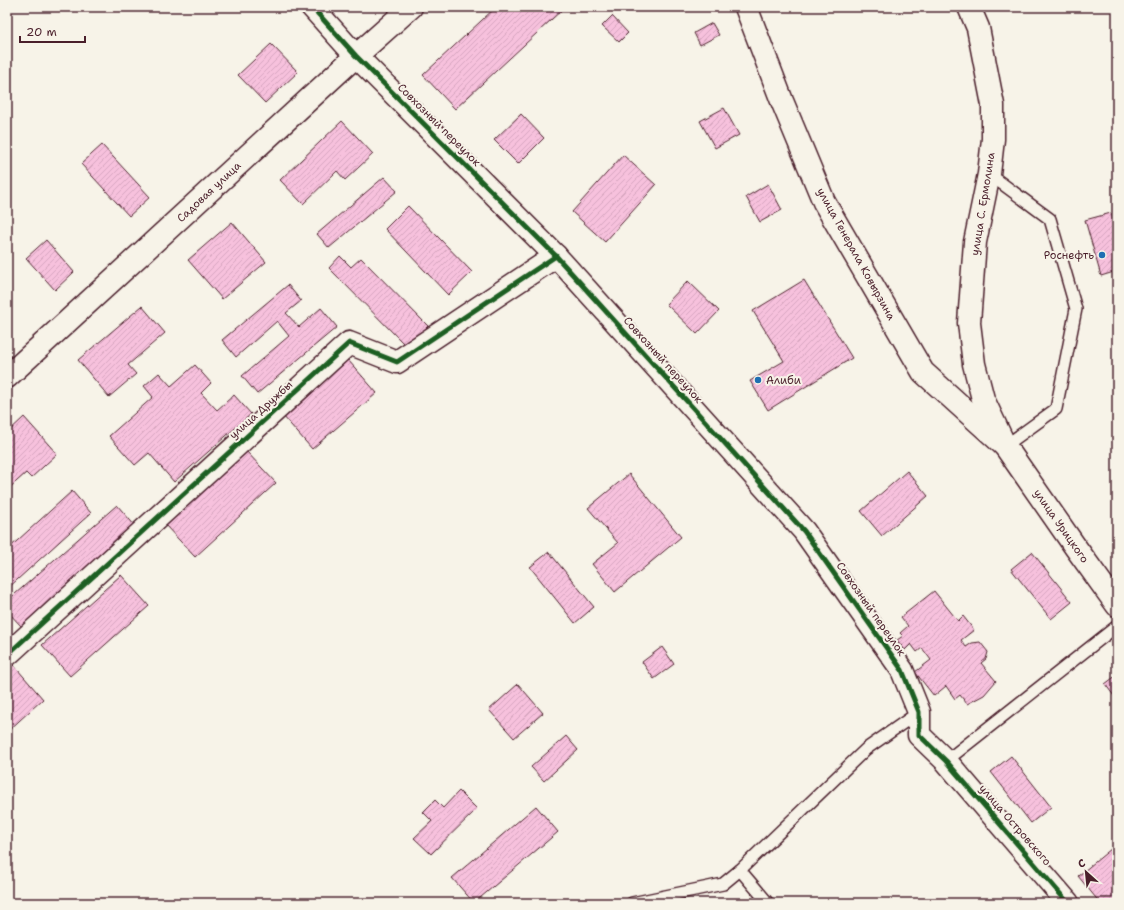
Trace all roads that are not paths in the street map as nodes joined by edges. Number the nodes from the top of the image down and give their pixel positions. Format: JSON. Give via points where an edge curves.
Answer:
{"nodes":[{"id":1,"x":312,"y":7,"type":"edge"},
{"id":2,"x":411,"y":7,"type":"edge"},
{"id":3,"x":746,"y":7,"type":"edge"},
{"id":4,"x":969,"y":7,"type":"edge"},
{"id":5,"x":356,"y":56,"type":"junction"},
{"id":6,"x":989,"y":174,"type":"junction"},
{"id":7,"x":556,"y":256,"type":"junction"},
{"id":8,"x":7,"y":377,"type":"edge"},
{"id":9,"x":1006,"y":446,"type":"junction"},
{"id":10,"x":1117,"y":605,"type":"edge"},
{"id":11,"x":1117,"y":626,"type":"edge"},
{"id":12,"x":7,"y":655,"type":"edge"},
{"id":13,"x":918,"y":712,"type":"junction"},
{"id":14,"x":946,"y":761,"type":"junction"},
{"id":15,"x":740,"y":870,"type":"junction"},
{"id":16,"x":632,"y":903,"type":"edge"},
{"id":17,"x":768,"y":903,"type":"edge"},
{"id":18,"x":1068,"y":903,"type":"edge"}],
"edges":[{"from":1,"to":5,"type":"street","name":"Совхозный переулок"},
{"from":2,"to":5,"type":"street","name":"Садовая улица"},
{"from":3,"to":9,"type":"street","name":"улица Генерала Ковырзина","via":[[824,202],[923,372]]},
{"from":4,"to":6,"type":"street","name":"улица С. Ермолина","via":[[978,28],[993,104]]},
{"from":5,"to":7,"type":"street","name":"Совхозный переулок"},
{"from":5,"to":8,"type":"street","name":"Садовая улица"},
{"from":6,"to":9,"type":"street","name":"улица С. Ермолина","via":[[975,242],[969,323],[974,364],[983,399]]},
{"from":6,"to":9,"type":"lane","via":[[1050,219],[1076,309],[1056,409]]},
{"from":7,"to":12,"type":"street","name":"улица Дружбы","via":[[397,362],[349,343]]},
{"from":7,"to":13,"type":"street","name":"Совхозный переулок","via":[[804,531],[902,670]]},
{"from":9,"to":10,"type":"street","name":"улица Урицкого"},
{"from":11,"to":14,"type":"lane"},
{"from":13,"to":14,"type":"street","name":"Совхозный переулок","via":[[918,735]]},
{"from":13,"to":15,"type":"lane","via":[[866,749]]},
{"from":14,"to":18,"type":"street","name":"улица Островского"},
{"from":15,"to":16,"type":"lane","via":[[723,884]]},
{"from":15,"to":17,"type":"lane"}]}
